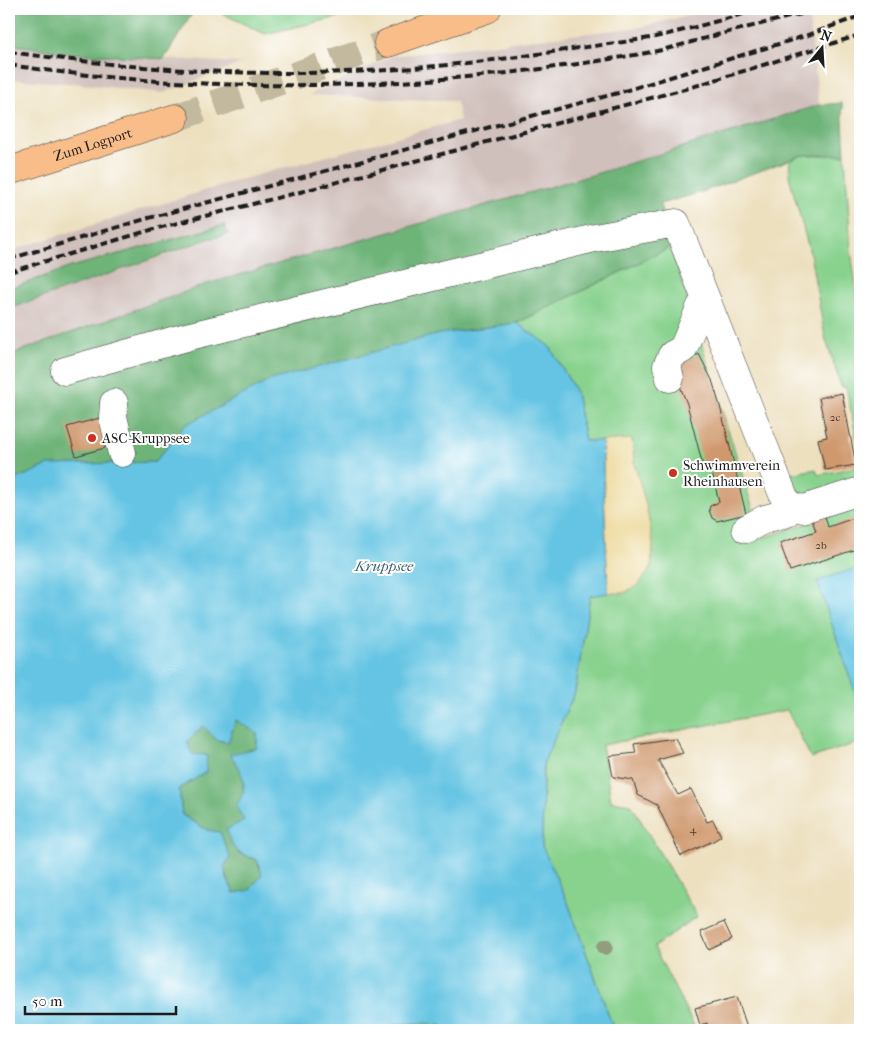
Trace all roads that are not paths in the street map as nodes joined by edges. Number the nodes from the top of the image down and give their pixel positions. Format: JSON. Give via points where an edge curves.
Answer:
{"nodes":[{"id":1,"x":487,"y":9,"type":"edge"},
{"id":2,"x":388,"y":44,"type":"tunnel mouth"},
{"id":3,"x":175,"y":118,"type":"tunnel mouth"},
{"id":4,"x":9,"y":170,"type":"edge"},
{"id":5,"x":708,"y":304,"type":"junction"},
{"id":6,"x":65,"y":371,"type":"dead end"},
{"id":7,"x":670,"y":378,"type":"dead end"},
{"id":8,"x":114,"y":403,"type":"dead end"},
{"id":9,"x":122,"y":453,"type":"dead end"},
{"id":10,"x":860,"y":490,"type":"edge"},
{"id":11,"x":792,"y":506,"type":"junction"},
{"id":12,"x":746,"y":529,"type":"dead end"}],
"edges":[{"from":1,"to":2,"type":"main road"},
{"from":3,"to":4,"type":"main road","name":"Zum Logport"},
{"from":5,"to":6,"type":"lane","via":[[676,223],[595,238],[181,338]]},
{"from":5,"to":7,"type":"lane","via":[[701,306],[683,349],[672,355],[667,366]]},
{"from":5,"to":11,"type":"lane","via":[[784,497]]},
{"from":8,"to":9,"type":"lane","via":[[113,417]]},
{"from":10,"to":11,"type":"lane","via":[[803,509]]},
{"from":11,"to":12,"type":"lane","via":[[787,513]]}]}
